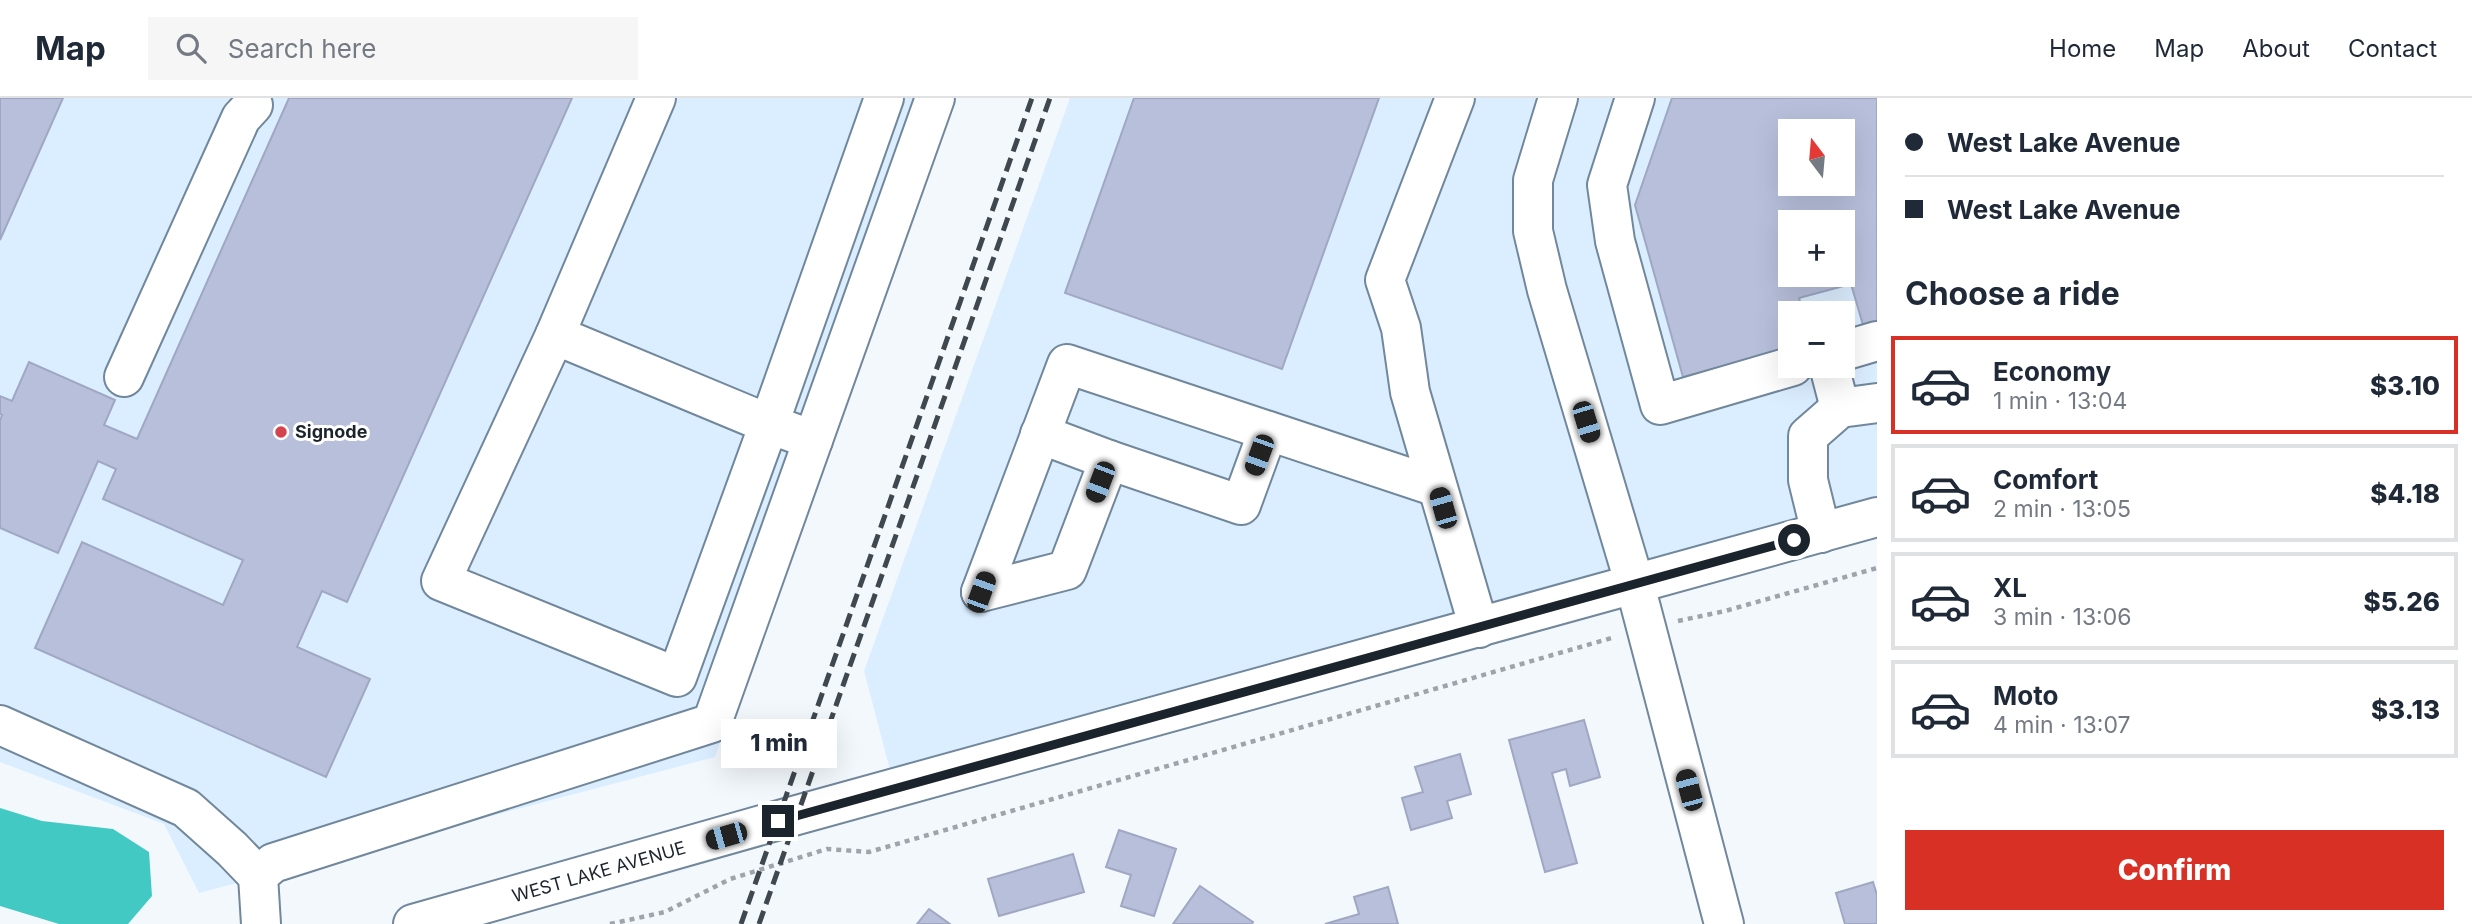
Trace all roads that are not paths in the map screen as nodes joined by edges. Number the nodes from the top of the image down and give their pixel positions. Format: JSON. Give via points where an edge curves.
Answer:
{"nodes":[{"id":1,"x":656,"y":98,"type":"edge"},
{"id":2,"x":1455,"y":98,"type":"edge"},
{"id":3,"x":1558,"y":98,"type":"edge"},
{"id":4,"x":1635,"y":98,"type":"edge"},
{"id":5,"x":250,"y":100,"type":"edge"},
{"id":6,"x":881,"y":106,"type":"edge"},
{"id":7,"x":929,"y":115,"type":"edge"},
{"id":8,"x":555,"y":335,"type":"junction"},
{"id":9,"x":1877,"y":341,"type":"edge"},
{"id":10,"x":1855,"y":347,"type":"edge"},
{"id":11,"x":1778,"y":370,"type":"edge"},
{"id":12,"x":124,"y":377,"type":"dead end"},
{"id":13,"x":1832,"y":378,"type":"edge"},
{"id":14,"x":1877,"y":403,"type":"edge"},
{"id":15,"x":1840,"y":408,"type":"junction"},
{"id":16,"x":769,"y":424,"type":"junction"},
{"id":17,"x":1268,"y":431,"type":"junction"},
{"id":18,"x":1040,"y":434,"type":"junction"},
{"id":19,"x":813,"y":440,"type":"junction"},
{"id":20,"x":1109,"y":460,"type":"junction"},
{"id":21,"x":1437,"y":487,"type":"junction"},
{"id":22,"x":1877,"y":517,"type":"edge"},
{"id":23,"x":1821,"y":533,"type":"junction"},
{"id":24,"x":1635,"y":585,"type":"junction"},
{"id":25,"x":696,"y":624,"type":"junction"},
{"id":26,"x":1479,"y":628,"type":"junction"},
{"id":27,"x":742,"y":640,"type":"junction"},
{"id":28,"x":0,"y":725,"type":"edge"},
{"id":29,"x":258,"y":876,"type":"junction"},
{"id":30,"x":261,"y":924,"type":"edge"},
{"id":31,"x":413,"y":924,"type":"edge"},
{"id":32,"x":1724,"y":924,"type":"edge"}],
"edges":[{"from":1,"to":8,"type":"street"},
{"from":2,"to":21,"type":"street","via":[[1385,280],[1401,328],[1410,393]]},
{"from":3,"to":24,"type":"street","via":[[1533,180],[1533,231],[1546,290]]},
{"from":4,"to":11,"type":"street","via":[[1607,185],[1615,241],[1660,405]]},
{"from":5,"to":12,"type":"street"},
{"from":6,"to":7,"type":"street"},
{"from":6,"to":16,"type":"street"},
{"from":7,"to":19,"type":"street"},
{"from":8,"to":16,"type":"street"},
{"from":8,"to":25,"type":"street","via":[[441,581],[677,677]]},
{"from":9,"to":10,"type":"street"},
{"from":13,"to":15,"type":"street"},
{"from":14,"to":15,"type":"street"},
{"from":15,"to":23,"type":"street","via":[[1808,436],[1808,480]]},
{"from":16,"to":19,"type":"street"},
{"from":16,"to":25,"type":"street"},
{"from":17,"to":18,"type":"street","via":[[1067,364]]},
{"from":17,"to":20,"type":"street","via":[[1241,505]]},
{"from":17,"to":21,"type":"street"},
{"from":18,"to":20,"type":"street"},
{"from":18,"to":20,"type":"street","via":[[981,592],[1067,570]]},
{"from":19,"to":27,"type":"street"},
{"from":21,"to":26,"type":"street"},
{"from":22,"to":23,"type":"street","name":"WEST LAKE AVENUE"},
{"from":23,"to":24,"type":"street","name":"WEST LAKE AVENUE"},
{"from":24,"to":26,"type":"street","name":"WEST LAKE AVENUE"},
{"from":24,"to":32,"type":"street"},
{"from":25,"to":27,"type":"street"},
{"from":26,"to":31,"type":"street","name":"WEST LAKE AVENUE"},
{"from":27,"to":29,"type":"street","via":[[712,723],[273,863]]},
{"from":28,"to":29,"type":"street","via":[[186,808]]},
{"from":29,"to":30,"type":"street"}]}
